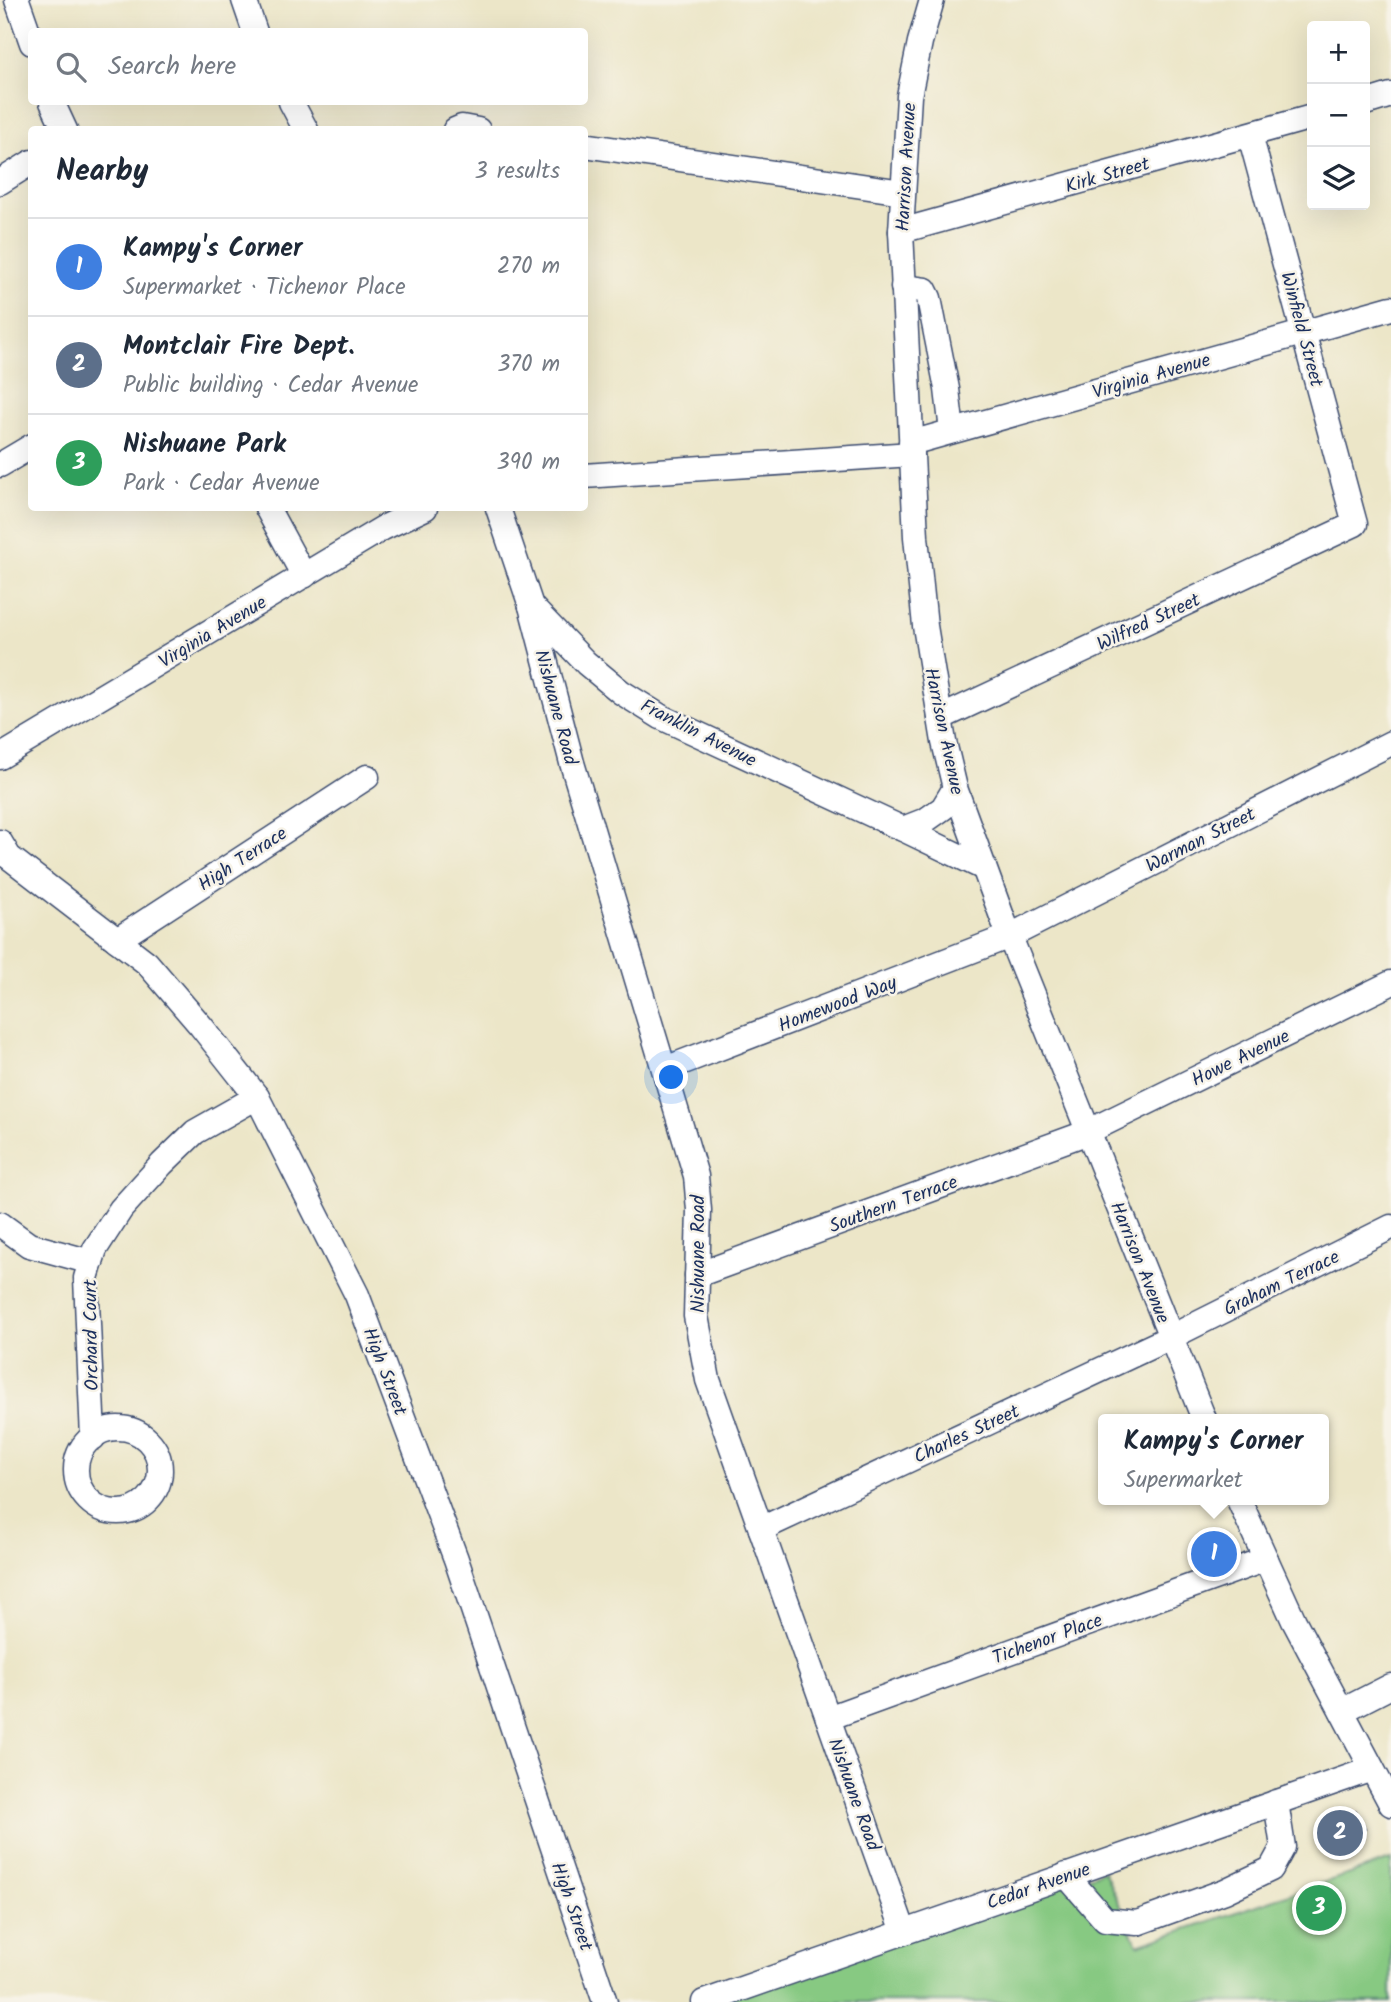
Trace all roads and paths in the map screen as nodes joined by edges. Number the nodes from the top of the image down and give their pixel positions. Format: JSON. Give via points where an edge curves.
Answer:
{"nodes":[{"id":1,"x":17,"y":0,"type":"edge"},
{"id":2,"x":244,"y":0,"type":"edge"},
{"id":3,"x":932,"y":0,"type":"edge"},
{"id":4,"x":254,"y":28,"type":"edge"},
{"id":5,"x":28,"y":32,"type":"edge"},
{"id":6,"x":1391,"y":95,"type":"edge"},
{"id":7,"x":1370,"y":101,"type":"edge"},
{"id":8,"x":53,"y":105,"type":"edge"},
{"id":9,"x":293,"y":105,"type":"edge"},
{"id":10,"x":1307,"y":118,"type":"edge"},
{"id":11,"x":63,"y":126,"type":"edge"},
{"id":12,"x":304,"y":126,"type":"edge"},
{"id":13,"x":1250,"y":135,"type":"junction"},
{"id":14,"x":588,"y":146,"type":"edge"},
{"id":15,"x":28,"y":164,"type":"edge"},
{"id":16,"x":0,"y":182,"type":"edge"},
{"id":17,"x":903,"y":192,"type":"junction"},
{"id":18,"x":901,"y":231,"type":"junction"},
{"id":19,"x":903,"y":287,"type":"junction"},
{"id":20,"x":1391,"y":308,"type":"edge"},
{"id":21,"x":1304,"y":332,"type":"junction"},
{"id":22,"x":953,"y":431,"type":"junction"},
{"id":23,"x":28,"y":448,"type":"edge"},
{"id":24,"x":911,"y":449,"type":"junction"},
{"id":25,"x":0,"y":465,"type":"edge"},
{"id":26,"x":588,"y":476,"type":"edge"},
{"id":27,"x":269,"y":511,"type":"edge"},
{"id":28,"x":419,"y":511,"type":"edge"},
{"id":29,"x":499,"y":511,"type":"edge"},
{"id":30,"x":1355,"y":524,"type":"joint"},
{"id":31,"x":304,"y":576,"type":"junction"},
{"id":32,"x":531,"y":606,"type":"junction"},
{"id":33,"x":940,"y":718,"type":"junction"},
{"id":34,"x":1391,"y":743,"type":"edge"},
{"id":35,"x":0,"y":757,"type":"edge"},
{"id":36,"x":367,"y":777,"type":"dead end"},
{"id":37,"x":955,"y":788,"type":"junction"},
{"id":38,"x":903,"y":829,"type":"junction"},
{"id":39,"x":0,"y":842,"type":"edge"},
{"id":40,"x":984,"y":868,"type":"junction"},
{"id":41,"x":1010,"y":936,"type":"junction"},
{"id":42,"x":117,"y":940,"type":"junction"},
{"id":43,"x":1391,"y":983,"type":"edge"},
{"id":44,"x":665,"y":1069,"type":"junction"},
{"id":45,"x":257,"y":1097,"type":"junction"},
{"id":46,"x":1088,"y":1131,"type":"junction"},
{"id":47,"x":0,"y":1224,"type":"edge"},
{"id":48,"x":1391,"y":1227,"type":"edge"},
{"id":49,"x":91,"y":1262,"type":"junction"},
{"id":50,"x":697,"y":1275,"type":"junction"},
{"id":51,"x":1171,"y":1336,"type":"junction"},
{"id":52,"x":1202,"y":1414,"type":"edge"},
{"id":53,"x":93,"y":1438,"type":"dead end"},
{"id":54,"x":1241,"y":1505,"type":"edge"},
{"id":55,"x":761,"y":1529,"type":"junction"},
{"id":56,"x":1266,"y":1559,"type":"junction"},
{"id":57,"x":1391,"y":1686,"type":"edge"},
{"id":58,"x":1342,"y":1711,"type":"junction"},
{"id":59,"x":828,"y":1718,"type":"junction"},
{"id":60,"x":1372,"y":1769,"type":"junction"},
{"id":61,"x":1276,"y":1802,"type":"junction"},
{"id":62,"x":1391,"y":1804,"type":"edge"},
{"id":63,"x":1066,"y":1875,"type":"junction"},
{"id":64,"x":904,"y":1932,"type":"junction"},
{"id":65,"x":605,"y":2002,"type":"edge"},
{"id":66,"x":704,"y":2002,"type":"edge"}],
"edges":[{"from":1,"to":5,"type":"street"},
{"from":2,"to":4,"type":"street"},
{"from":3,"to":17,"type":"street","name":"Harrison Avenue","via":[[909,96]]},
{"from":6,"to":7,"type":"street"},
{"from":8,"to":11,"type":"street"},
{"from":9,"to":12,"type":"street"},
{"from":10,"to":13,"type":"street","name":"Kirk Street"},
{"from":13,"to":18,"type":"street","name":"Kirk Street"},
{"from":13,"to":21,"type":"street","name":"Winfield Street"},
{"from":14,"to":17,"type":"street"},
{"from":15,"to":16,"type":"street"},
{"from":17,"to":18,"type":"street","name":"Harrison Avenue"},
{"from":18,"to":19,"type":"street","name":"Harrison Avenue"},
{"from":19,"to":22,"type":"street","via":[[925,290],[929,298]]},
{"from":19,"to":24,"type":"street","name":"Harrison Avenue"},
{"from":20,"to":21,"type":"street","name":"Virginia Avenue"},
{"from":21,"to":22,"type":"street","name":"Virginia Avenue"},
{"from":21,"to":30,"type":"street","name":"Winfield Street"},
{"from":22,"to":24,"type":"street","name":"Virginia Avenue"},
{"from":23,"to":25,"type":"street"},
{"from":24,"to":26,"type":"street","name":"Virginia Avenue"},
{"from":24,"to":33,"type":"street","name":"Harrison Avenue","via":[[925,626]]},
{"from":27,"to":31,"type":"street"},
{"from":28,"to":31,"type":"street","name":"Virginia Avenue"},
{"from":29,"to":32,"type":"street","name":"Franklin Avenue"},
{"from":30,"to":33,"type":"street","name":"Wilfred Street"},
{"from":31,"to":35,"type":"street","name":"Virginia Avenue"},
{"from":32,"to":38,"type":"street","name":"Franklin Avenue","via":[[586,663],[660,717]]},
{"from":32,"to":44,"type":"street","name":"Nishuane Road","via":[[572,763]]},
{"from":33,"to":37,"type":"street","name":"Harrison Avenue"},
{"from":34,"to":41,"type":"street","name":"Warman Street"},
{"from":36,"to":42,"type":"street","name":"High Terrace"},
{"from":37,"to":38,"type":"street","via":[[943,808]]},
{"from":37,"to":40,"type":"street","name":"Harrison Avenue"},
{"from":38,"to":40,"type":"street","name":"Franklin Avenue"},
{"from":39,"to":42,"type":"street","name":"High Street","via":[[9,857]]},
{"from":40,"to":41,"type":"street","name":"Harrison Avenue"},
{"from":41,"to":44,"type":"street","name":"Homewood Way"},
{"from":41,"to":46,"type":"street","name":"Harrison Avenue"},
{"from":42,"to":45,"type":"street","name":"High Street","via":[[147,963]]},
{"from":43,"to":46,"type":"street","name":"Howe Avenue"},
{"from":44,"to":50,"type":"street","name":"Nishuane Road","via":[[696,1176]]},
{"from":45,"to":49,"type":"street","name":"Orchard Court","via":[[195,1132],[162,1164],[121,1209]]},
{"from":45,"to":65,"type":"street","name":"High Street","via":[[357,1295],[456,1559]]},
{"from":46,"to":50,"type":"street","name":"Southern Terrace"},
{"from":46,"to":51,"type":"street","name":"Harrison Avenue"},
{"from":47,"to":49,"type":"street","via":[[29,1244]]},
{"from":48,"to":51,"type":"street","name":"Graham Terrace"},
{"from":49,"to":53,"type":"street","name":"Orchard Court","via":[[86,1278]]},
{"from":50,"to":55,"type":"street","name":"Nishuane Road","via":[[696,1316],[708,1380]]},
{"from":51,"to":52,"type":"street","name":"Harrison Avenue"},
{"from":51,"to":55,"type":"street","name":"Charles Street"},
{"from":54,"to":56,"type":"street"},
{"from":55,"to":59,"type":"street","name":"Nishuane Road"},
{"from":56,"to":58,"type":"street"},
{"from":56,"to":59,"type":"street","name":"Tichenor Place"},
{"from":57,"to":58,"type":"street"},
{"from":58,"to":60,"type":"street"},
{"from":59,"to":64,"type":"street","name":"Nishuane Road"},
{"from":60,"to":61,"type":"street","name":"Cedar Avenue"},
{"from":60,"to":62,"type":"street"},
{"from":61,"to":63,"type":"street","name":"Cedar Avenue"},
{"from":61,"to":63,"type":"street","via":[[1283,1847],[1271,1869],[1136,1923],[1105,1920]]},
{"from":63,"to":64,"type":"street","name":"Cedar Avenue"},
{"from":64,"to":66,"type":"street","name":"Cedar Avenue"}]}
